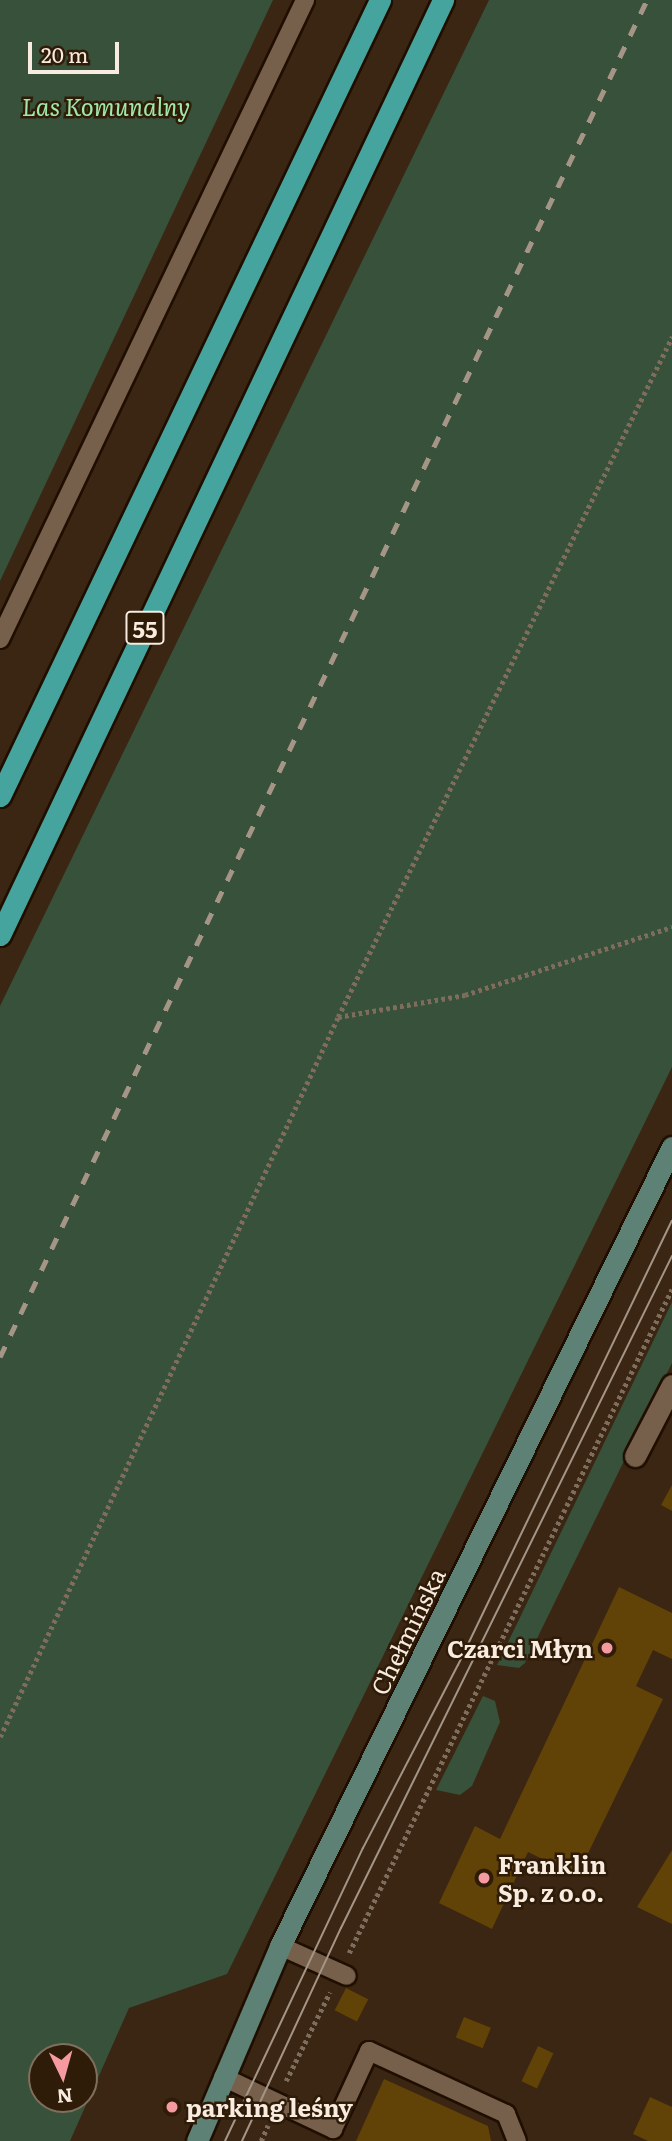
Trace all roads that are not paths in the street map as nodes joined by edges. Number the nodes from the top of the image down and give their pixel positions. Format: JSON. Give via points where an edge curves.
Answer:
{"nodes":[{"id":1,"x":305,"y":0,"type":"edge"},
{"id":2,"x":380,"y":0,"type":"edge"},
{"id":3,"x":443,"y":0,"type":"edge"},
{"id":4,"x":0,"y":639,"type":"edge"},
{"id":5,"x":0,"y":796,"type":"edge"},
{"id":6,"x":0,"y":935,"type":"edge"},
{"id":7,"x":672,"y":1147,"type":"edge"},
{"id":8,"x":672,"y":1385,"type":"edge"},
{"id":9,"x":635,"y":1456,"type":"dead end"},
{"id":10,"x":279,"y":1946,"type":"junction"},
{"id":11,"x":343,"y":1974,"type":"road end"},
{"id":12,"x":223,"y":2077,"type":"junction"},
{"id":13,"x":330,"y":2135,"type":"edge"},
{"id":14,"x":197,"y":2141,"type":"edge"},
{"id":15,"x":517,"y":2141,"type":"edge"}],
"edges":[{"from":1,"to":4,"type":"lane"},
{"from":2,"to":5,"type":"main road","number":"55"},
{"from":3,"to":6,"type":"main road","number":"55"},
{"from":7,"to":10,"type":"main road","name":"Chełmińska"},
{"from":8,"to":9,"type":"street"},
{"from":10,"to":11,"type":"lane"},
{"from":10,"to":12,"type":"main road","name":"Chełmińska"},
{"from":12,"to":13,"type":"lane"},
{"from":12,"to":14,"type":"main road","name":"Chełmińska"},
{"from":13,"to":15,"type":"lane","via":[[369,2051],[506,2114]]}]}
